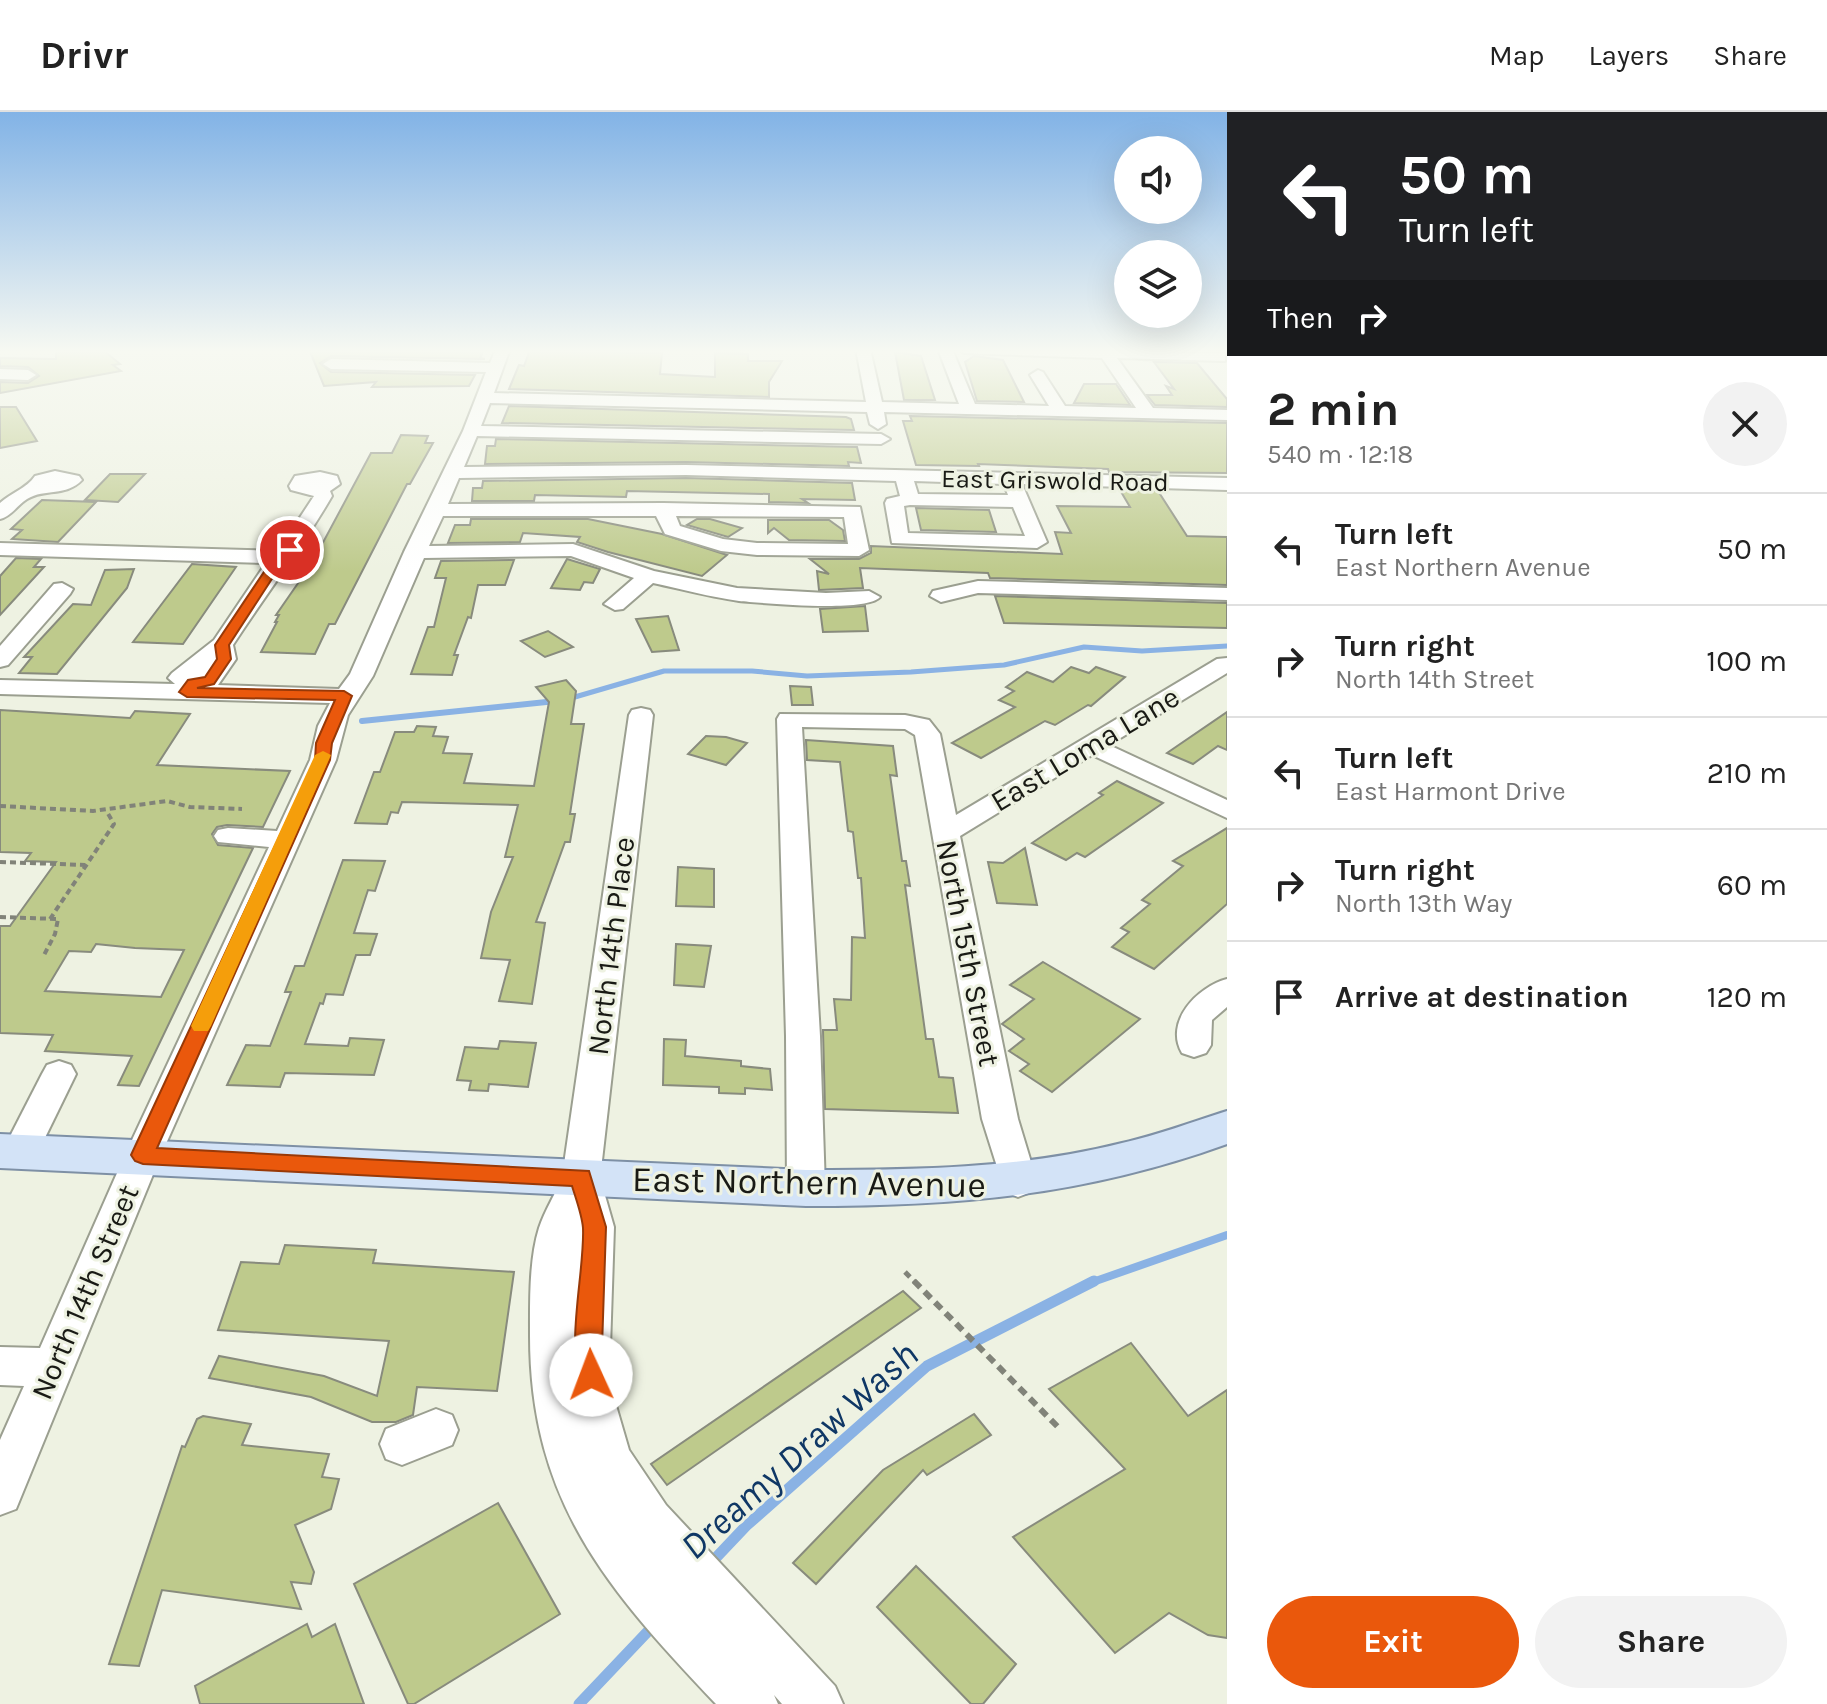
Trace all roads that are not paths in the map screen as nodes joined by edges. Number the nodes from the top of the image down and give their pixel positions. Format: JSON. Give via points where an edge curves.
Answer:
{"nodes":[{"id":1,"x":474,"y":423,"type":"edge"},
{"id":2,"x":878,"y":423,"type":"edge"},
{"id":3,"x":471,"y":431,"type":"junction"},
{"id":4,"x":881,"y":439,"type":"junction"},
{"id":5,"x":452,"y":473,"type":"junction"},
{"id":6,"x":897,"y":477,"type":"junction"},
{"id":7,"x":1011,"y":479,"type":"junction"},
{"id":8,"x":1227,"y":484,"type":"edge"},
{"id":9,"x":41,"y":487,"type":"dead end"},
{"id":10,"x":320,"y":489,"type":"dead end"},
{"id":11,"x":910,"y":499,"type":"junction"},
{"id":12,"x":1020,"y":501,"type":"junction"},
{"id":13,"x":663,"y":509,"type":"junction"},
{"id":14,"x":434,"y":510,"type":"junction"},
{"id":15,"x":0,"y":513,"type":"edge"},
{"id":16,"x":0,"y":549,"type":"edge"},
{"id":17,"x":757,"y":549,"type":"junction"},
{"id":18,"x":414,"y":552,"type":"junction"},
{"id":19,"x":283,"y":557,"type":"junction"},
{"id":20,"x":649,"y":576,"type":"junction"},
{"id":21,"x":62,"y":589,"type":"dead end"},
{"id":22,"x":737,"y":594,"type":"junction"},
{"id":23,"x":1227,"y":594,"type":"edge"},
{"id":24,"x":941,"y":596,"type":"dead end"},
{"id":25,"x":869,"y":597,"type":"dead end"},
{"id":26,"x":615,"y":604,"type":"dead end"},
{"id":27,"x":0,"y":660,"type":"edge"},
{"id":28,"x":1225,"y":664,"type":"dead end"},
{"id":29,"x":0,"y":687,"type":"edge"},
{"id":30,"x":190,"y":688,"type":"junction"},
{"id":31,"x":344,"y":696,"type":"junction"},
{"id":32,"x":641,"y":715,"type":"dead end"},
{"id":33,"x":1090,"y":745,"type":"junction"},
{"id":34,"x":1227,"y":810,"type":"edge"},
{"id":35,"x":945,"y":833,"type":"junction"},
{"id":36,"x":228,"y":836,"type":"dead end"},
{"id":37,"x":285,"y":840,"type":"junction"},
{"id":38,"x":1227,"y":990,"type":"edge"},
{"id":39,"x":1194,"y":1045,"type":"dead end"},
{"id":40,"x":59,"y":1074,"type":"dead end"},
{"id":41,"x":1227,"y":1127,"type":"edge"},
{"id":42,"x":10,"y":1151,"type":"edge"},
{"id":43,"x":143,"y":1155,"type":"junction"},
{"id":44,"x":581,"y":1178,"type":"junction"},
{"id":45,"x":1018,"y":1182,"type":"junction"},
{"id":46,"x":806,"y":1188,"type":"junction"},
{"id":47,"x":0,"y":1366,"type":"edge"},
{"id":48,"x":52,"y":1368,"type":"junction"},
{"id":49,"x":0,"y":1493,"type":"edge"},
{"id":50,"x":713,"y":1628,"type":"junction"},
{"id":51,"x":752,"y":1704,"type":"edge"},
{"id":52,"x":817,"y":1704,"type":"edge"}],
"edges":[{"from":1,"to":3,"type":"street","name":"North 14th Street"},
{"from":2,"to":4,"type":"street"},
{"from":3,"to":4,"type":"street"},
{"from":3,"to":5,"type":"street","name":"North 14th Street"},
{"from":4,"to":6,"type":"street"},
{"from":5,"to":6,"type":"street","name":"East Griswold Road","via":[[686,470]]},
{"from":5,"to":14,"type":"street","name":"North 14th Street"},
{"from":6,"to":7,"type":"street","name":"East Griswold Road"},
{"from":6,"to":11,"type":"street"},
{"from":7,"to":8,"type":"street","name":"East Griswold Road"},
{"from":7,"to":12,"type":"street"},
{"from":9,"to":15,"type":"street","via":[[20,495]]},
{"from":10,"to":19,"type":"street","via":[[323,496]]},
{"from":11,"to":12,"type":"street"},
{"from":11,"to":12,"type":"street","via":[[894,503],[899,539],[1037,542]]},
{"from":13,"to":14,"type":"street"},
{"from":13,"to":17,"type":"street","via":[[672,530]]},
{"from":13,"to":17,"type":"street","via":[[853,511],[859,550]]},
{"from":14,"to":18,"type":"street","name":"North 14th Street"},
{"from":16,"to":19,"type":"street"},
{"from":17,"to":22,"type":"street"},
{"from":18,"to":20,"type":"street","via":[[573,550]]},
{"from":18,"to":31,"type":"street","name":"North 14th Street","via":[[361,676]]},
{"from":19,"to":30,"type":"street","via":[[222,645],[224,659],[209,681]]},
{"from":20,"to":22,"type":"street"},
{"from":20,"to":26,"type":"street"},
{"from":21,"to":27,"type":"street"},
{"from":22,"to":25,"type":"street"},
{"from":23,"to":24,"type":"street","via":[[978,587]]},
{"from":28,"to":33,"type":"street","name":"East Loma Lane"},
{"from":29,"to":30,"type":"street"},
{"from":30,"to":31,"type":"street"},
{"from":31,"to":37,"type":"street","name":"North 14th Street","via":[[324,743],[323,760]]},
{"from":32,"to":44,"type":"street","name":"North 14th Place"},
{"from":33,"to":34,"type":"street"},
{"from":33,"to":35,"type":"street","name":"East Loma Lane"},
{"from":35,"to":45,"type":"street","name":"North 15th Street","via":[[1000,1119]]},
{"from":35,"to":46,"type":"street","name":"North 15th Street","via":[[927,734],[920,725],[789,719]]},
{"from":36,"to":37,"type":"street"},
{"from":37,"to":43,"type":"street","name":"North 14th Street"},
{"from":38,"to":39,"type":"street","via":[[1196,1016]]},
{"from":40,"to":42,"type":"street"},
{"from":41,"to":45,"type":"main road","name":"East Northern Avenue","via":[[1130,1160]]},
{"from":42,"to":43,"type":"main road","name":"East Northern Avenue"},
{"from":43,"to":44,"type":"main road","name":"East Northern Avenue"},
{"from":43,"to":48,"type":"street","name":"North 14th Street"},
{"from":44,"to":46,"type":"main road","name":"East Northern Avenue"},
{"from":44,"to":50,"type":"street","name":"North 14th Place","via":[[595,1227],[589,1348],[599,1431],[621,1479],[678,1555]]},
{"from":44,"to":50,"type":"street","name":"North 14th Place","via":[[557,1232],[549,1351],[560,1438],[583,1500],[644,1590]]},
{"from":45,"to":46,"type":"main road","name":"East Northern Avenue","via":[[927,1189]]},
{"from":47,"to":48,"type":"street"},
{"from":48,"to":49,"type":"street","name":"North 14th Street"},
{"from":50,"to":51,"type":"street","name":"North 14th Place"},
{"from":50,"to":52,"type":"street","name":"North 14th Place"}]}
